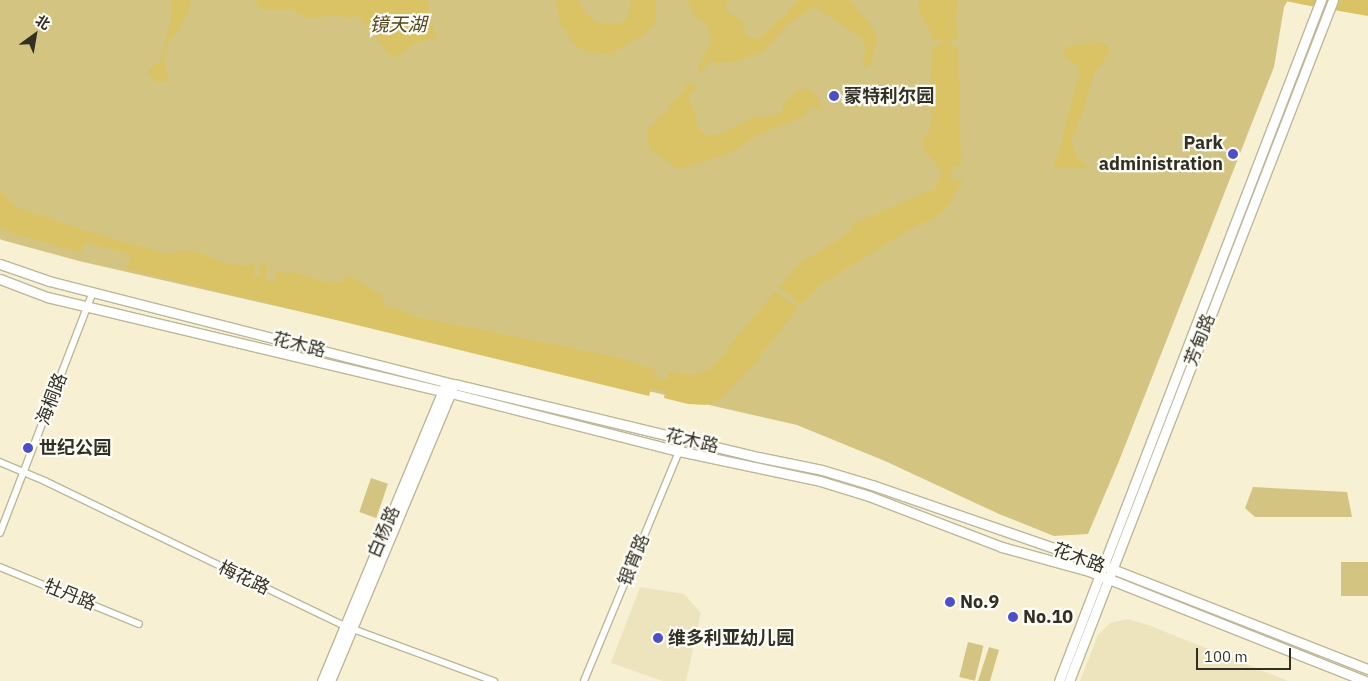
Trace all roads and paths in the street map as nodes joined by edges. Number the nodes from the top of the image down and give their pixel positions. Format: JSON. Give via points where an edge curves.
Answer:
{"nodes":[{"id":1,"x":1321,"y":0,"type":"edge"},
{"id":2,"x":1332,"y":0,"type":"edge"},
{"id":3,"x":0,"y":264,"type":"edge"},
{"id":4,"x":0,"y":280,"type":"edge"},
{"id":5,"x":93,"y":292,"type":"junction"},
{"id":6,"x":88,"y":307,"type":"junction"},
{"id":7,"x":448,"y":387,"type":"junction"},
{"id":8,"x":684,"y":439,"type":"junction"},
{"id":9,"x":679,"y":451,"type":"junction"},
{"id":10,"x":0,"y":462,"type":"edge"},
{"id":11,"x":24,"y":472,"type":"junction"},
{"id":12,"x":0,"y":533,"type":"edge"},
{"id":13,"x":0,"y":566,"type":"edge"},
{"id":14,"x":1107,"y":567,"type":"junction"},
{"id":15,"x":1103,"y":578,"type":"junction"},
{"id":16,"x":139,"y":624,"type":"dead end"},
{"id":17,"x":349,"y":627,"type":"junction"},
{"id":18,"x":1368,"y":669,"type":"edge"},
{"id":19,"x":322,"y":681,"type":"edge"},
{"id":20,"x":330,"y":681,"type":"edge"},
{"id":21,"x":494,"y":681,"type":"edge"},
{"id":22,"x":584,"y":681,"type":"edge"},
{"id":23,"x":1059,"y":681,"type":"edge"},
{"id":24,"x":1069,"y":681,"type":"edge"},
{"id":25,"x":1366,"y":681,"type":"edge"}],
"edges":[{"from":1,"to":14,"type":"main road","name":"芳甸路"},
{"from":2,"to":14,"type":"main road","name":"芳甸路"},
{"from":3,"to":5,"type":"main road","name":"花木路"},
{"from":4,"to":6,"type":"main road","name":"花木路"},
{"from":5,"to":6,"type":"street","name":"海桐路"},
{"from":5,"to":7,"type":"main road","name":"花木路"},
{"from":6,"to":7,"type":"main road","name":"花木路"},
{"from":6,"to":11,"type":"street","name":"海桐路"},
{"from":7,"to":8,"type":"main road","name":"花木路"},
{"from":7,"to":9,"type":"main road","name":"花木路"},
{"from":7,"to":17,"type":"main road","name":"白杨路"},
{"from":8,"to":9,"type":"street","name":"银宵路"},
{"from":8,"to":14,"type":"main road","name":"花木路","via":[[822,470],[872,485]]},
{"from":9,"to":15,"type":"main road","name":"花木路","via":[[820,481]]},
{"from":9,"to":22,"type":"street","name":"银宵路"},
{"from":10,"to":11,"type":"street","name":"梅花路"},
{"from":11,"to":12,"type":"street","name":"海桐路"},
{"from":11,"to":17,"type":"street","name":"梅花路"},
{"from":13,"to":16,"type":"street","name":"牡丹路"},
{"from":14,"to":15,"type":"main road","name":"芳甸路"},
{"from":14,"to":18,"type":"main road","name":"花木路"},
{"from":15,"to":23,"type":"main road","name":"芳甸路"},
{"from":15,"to":24,"type":"main road","name":"芳甸路"},
{"from":15,"to":25,"type":"main road","name":"花木路"},
{"from":17,"to":19,"type":"main road","name":"白杨路"},
{"from":17,"to":20,"type":"main road","name":"白杨路"},
{"from":17,"to":21,"type":"street","name":"梅花路"}]}
